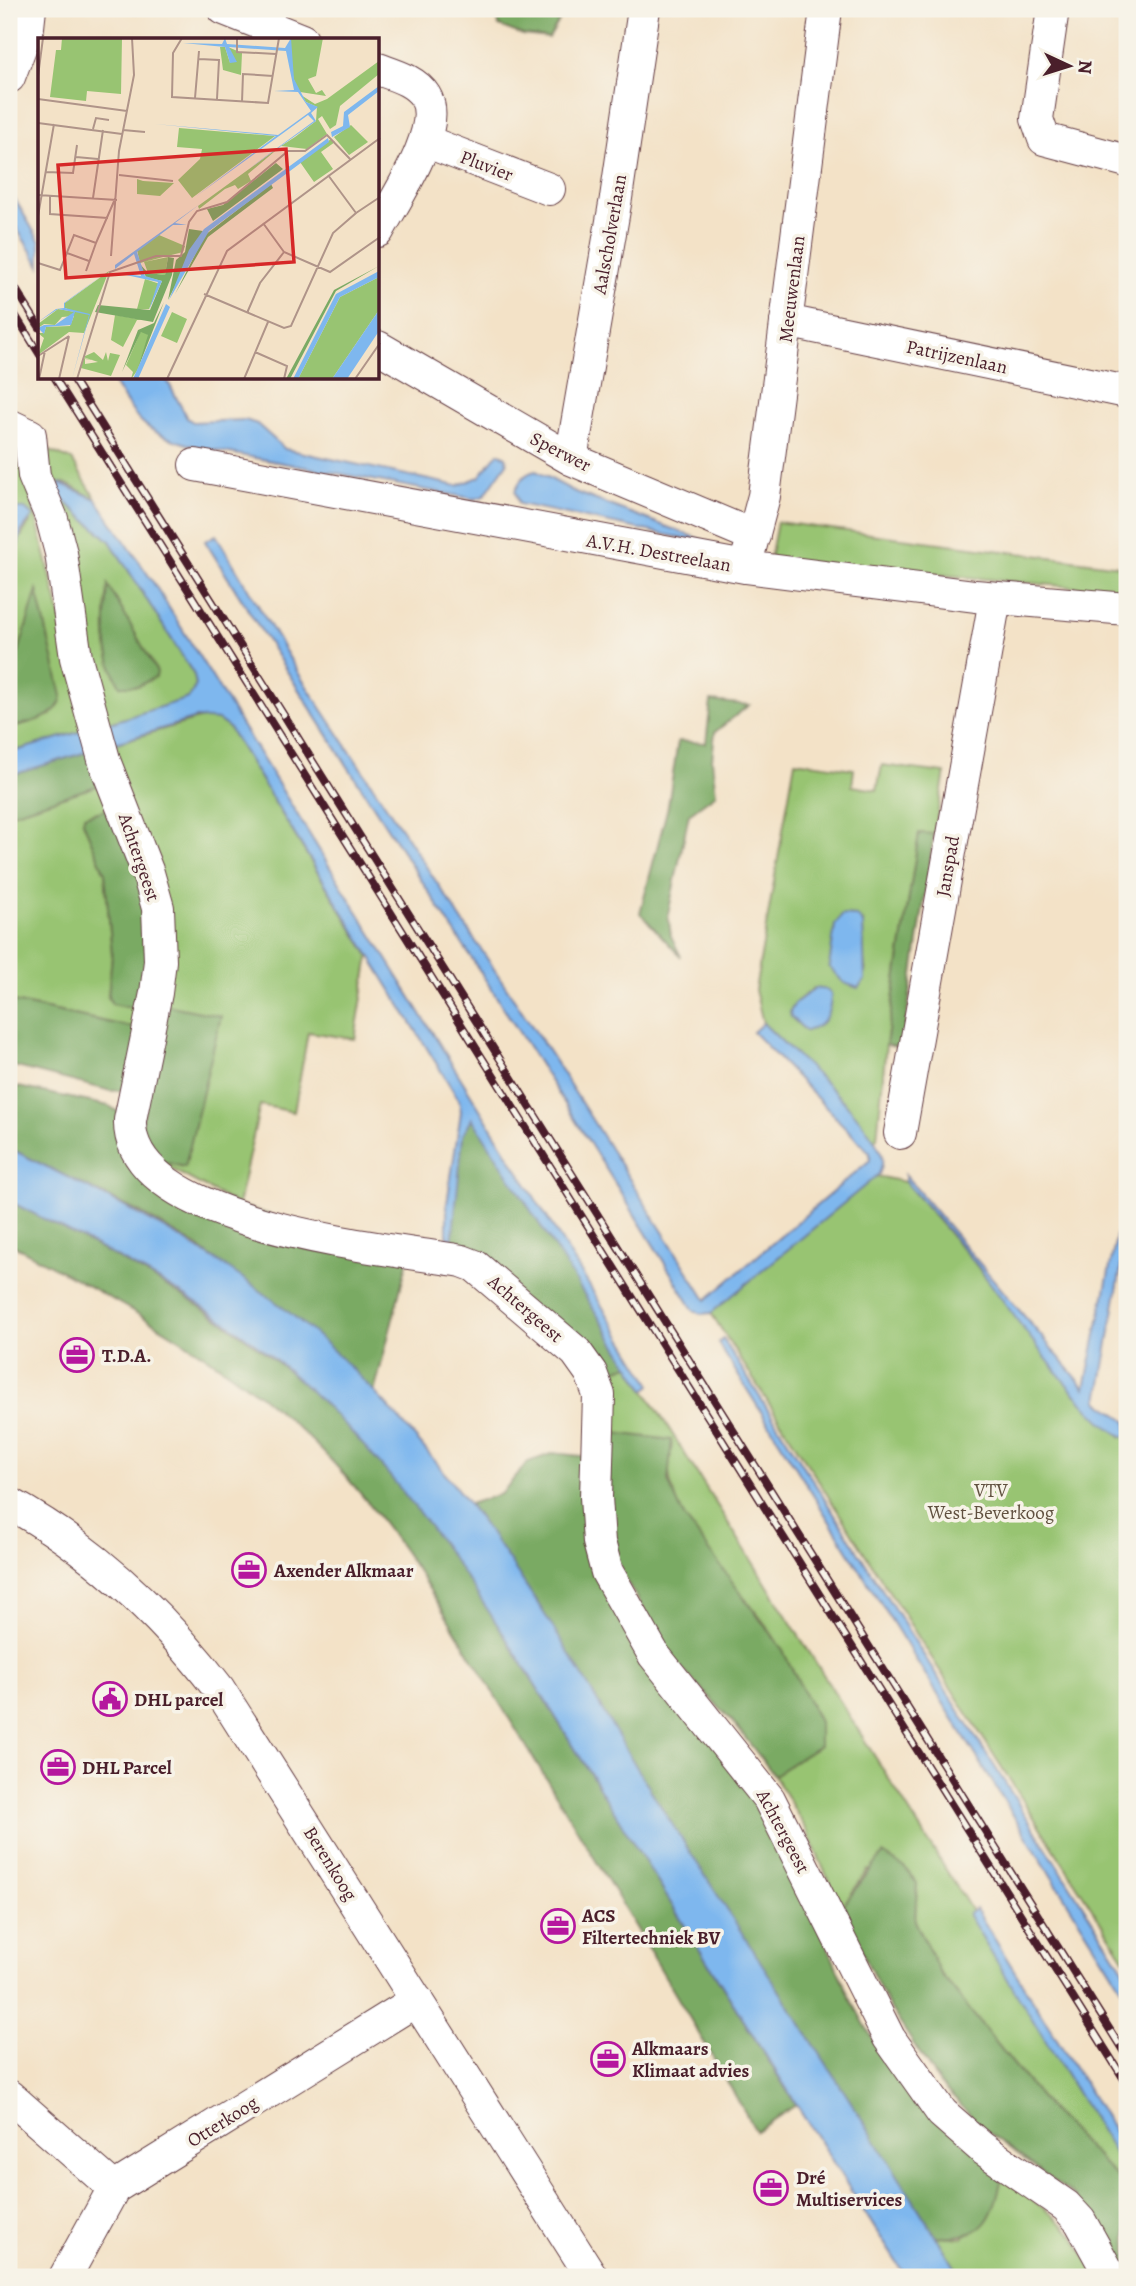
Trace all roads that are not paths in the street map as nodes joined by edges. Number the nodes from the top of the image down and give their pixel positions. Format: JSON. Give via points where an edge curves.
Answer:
{"nodes":[{"id":1,"x":30,"y":9,"type":"edge"},
{"id":2,"x":644,"y":9,"type":"edge"},
{"id":3,"x":826,"y":9,"type":"edge"},
{"id":4,"x":1053,"y":9,"type":"edge"},
{"id":5,"x":239,"y":23,"type":"edge"},
{"id":6,"x":295,"y":38,"type":"edge"},
{"id":7,"x":380,"y":70,"type":"edge"},
{"id":8,"x":9,"y":77,"type":"edge"},
{"id":9,"x":425,"y":141,"type":"junction"},
{"id":10,"x":1127,"y":161,"type":"edge"},
{"id":11,"x":549,"y":189,"type":"dead end"},
{"id":12,"x":380,"y":227,"type":"edge"},
{"id":13,"x":786,"y":321,"type":"junction"},
{"id":14,"x":380,"y":348,"type":"edge"},
{"id":15,"x":1127,"y":392,"type":"edge"},
{"id":16,"x":20,"y":430,"type":"edge"},
{"id":17,"x":571,"y":459,"type":"junction"},
{"id":18,"x":195,"y":466,"type":"dead end"},
{"id":19,"x":754,"y":536,"type":"junction"},
{"id":20,"x":745,"y":567,"type":"junction"},
{"id":21,"x":995,"y":598,"type":"junction"},
{"id":22,"x":1127,"y":609,"type":"edge"},
{"id":23,"x":900,"y":1133,"type":"dead end"},
{"id":24,"x":9,"y":1503,"type":"edge"},
{"id":25,"x":417,"y":2000,"type":"junction"},
{"id":26,"x":9,"y":2096,"type":"edge"},
{"id":27,"x":114,"y":2188,"type":"junction"},
{"id":28,"x":65,"y":2277,"type":"edge"},
{"id":29,"x":592,"y":2277,"type":"edge"},
{"id":30,"x":1111,"y":2277,"type":"edge"}],
"edges":[{"from":1,"to":8,"type":"street"},
{"from":2,"to":17,"type":"street","name":"Aalscholverlaan"},
{"from":3,"to":13,"type":"street","name":"Meeuwenlaan"},
{"from":4,"to":10,"type":"street","via":[[1037,119],[1044,139]]},
{"from":5,"to":6,"type":"street"},
{"from":7,"to":9,"type":"street","via":[[406,79],[425,95],[431,122]]},
{"from":9,"to":11,"type":"street","name":"Pluvier"},
{"from":9,"to":12,"type":"street"},
{"from":13,"to":15,"type":"street","name":"Patrijzenlaan"},
{"from":13,"to":19,"type":"street","name":"Meeuwenlaan","via":[[764,496]]},
{"from":14,"to":17,"type":"street","name":"Sperwer"},
{"from":16,"to":30,"type":"street","name":"Achtergeest","via":[[61,553],[76,658],[105,763],[158,908],[156,993],[130,1120],[133,1146],[140,1159],[187,1197],[247,1221],[475,1266],[576,1352],[599,1395],[599,1542],[607,1572],[654,1655],[769,1799],[889,2038],[942,2113],[982,2148],[1066,2206],[1089,2235]]},
{"from":17,"to":19,"type":"street","name":"Sperwer"},
{"from":18,"to":20,"type":"street","name":"A.V.H. Destreelaan"},
{"from":19,"to":20,"type":"street","name":"Meeuwenlaan"},
{"from":20,"to":21,"type":"street","name":"A.V.H. Destreelaan"},
{"from":21,"to":22,"type":"street","name":"A.V.H. Destreelaan"},
{"from":21,"to":23,"type":"street","name":"Janspad"},
{"from":24,"to":25,"type":"street","name":"Berenkoog","via":[[82,1549],[135,1594],[192,1654],[248,1732]]},
{"from":25,"to":27,"type":"street","name":"Otterkoog"},
{"from":25,"to":29,"type":"street","name":"Berenkoog"},
{"from":26,"to":27,"type":"street"},
{"from":27,"to":28,"type":"street","name":"Otterkoog"}]}
